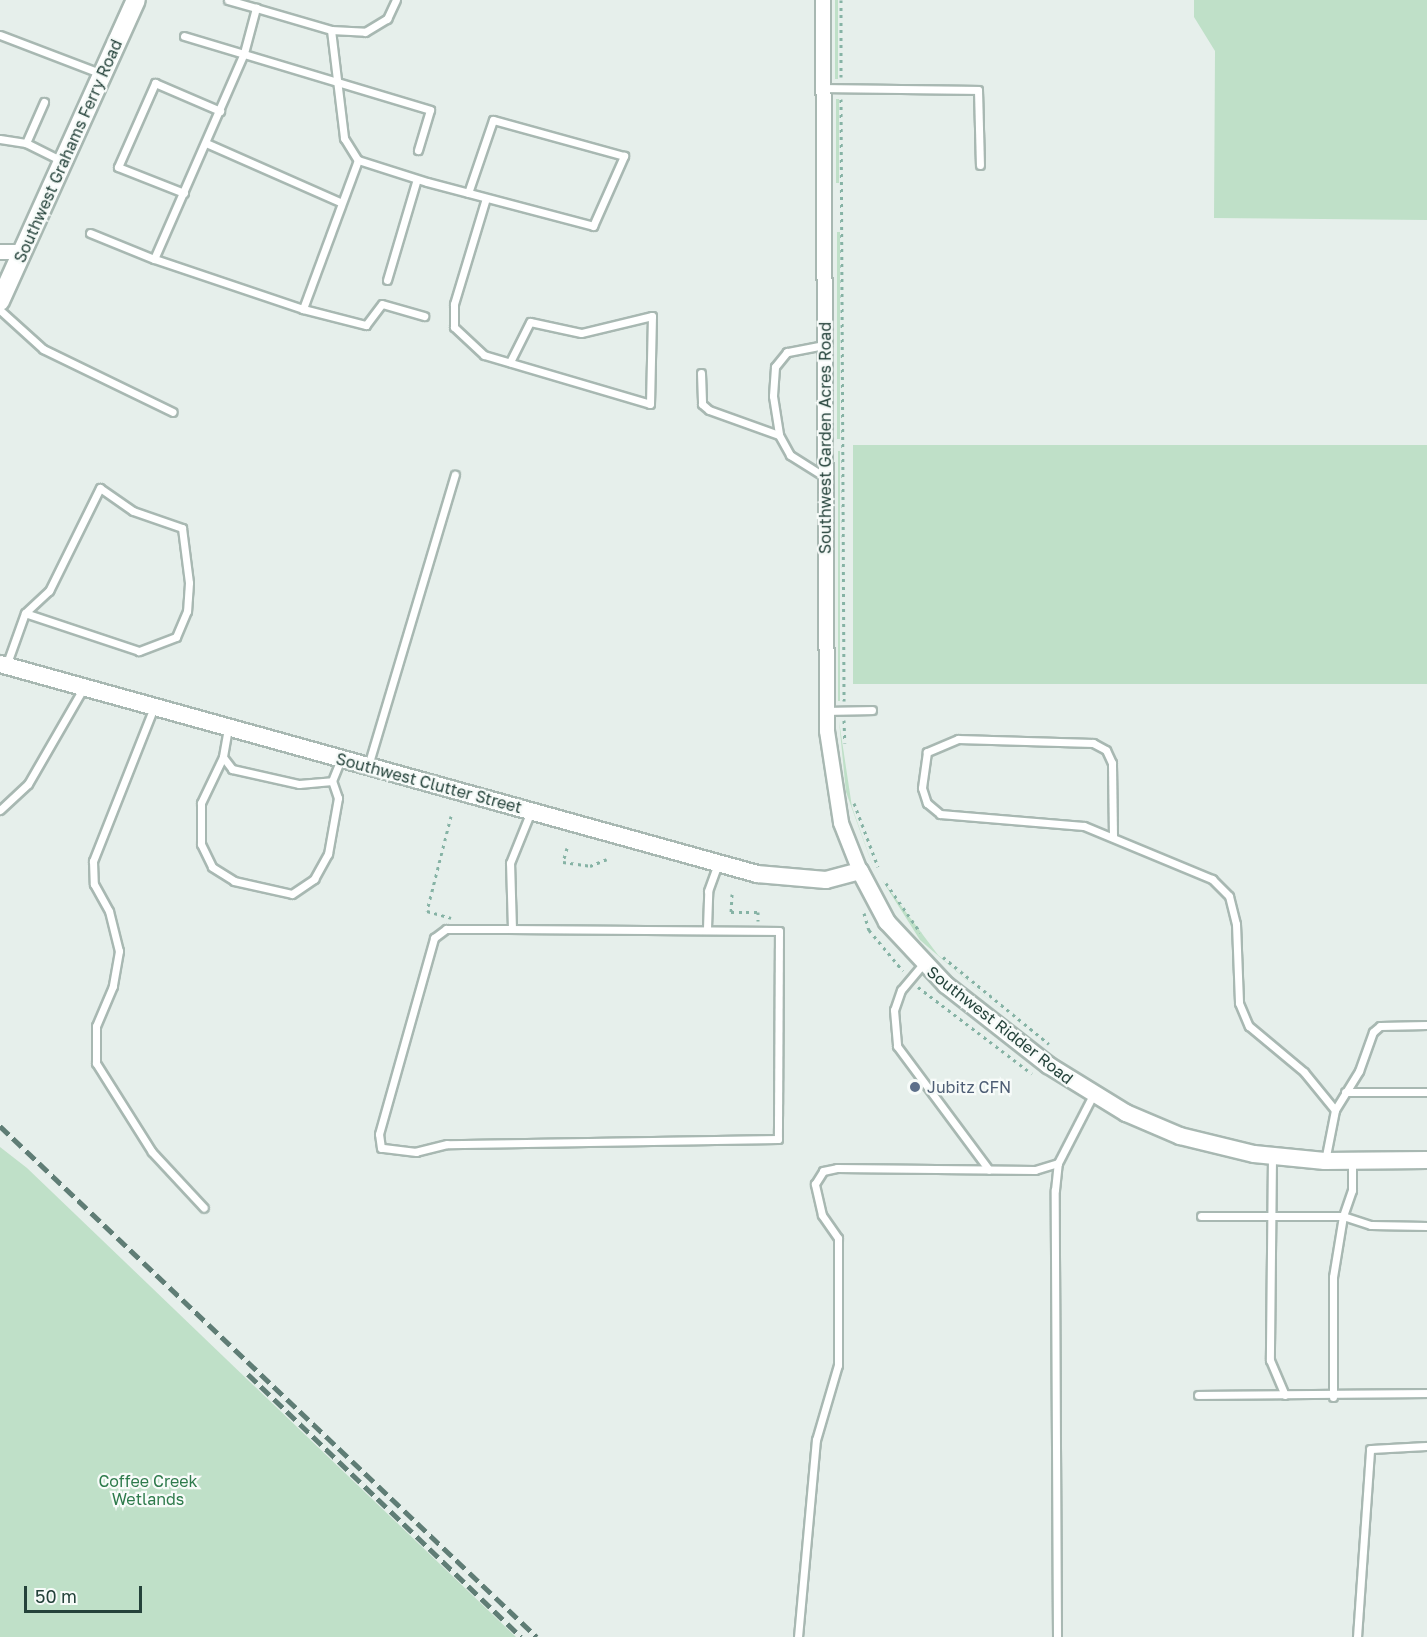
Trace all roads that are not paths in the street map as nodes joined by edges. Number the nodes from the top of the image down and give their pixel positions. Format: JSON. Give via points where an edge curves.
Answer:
{"nodes":[{"id":1,"x":136,"y":0,"type":"edge"},
{"id":2,"x":228,"y":0,"type":"edge"},
{"id":3,"x":396,"y":0,"type":"edge"},
{"id":4,"x":823,"y":0,"type":"edge"},
{"id":5,"x":256,"y":8,"type":"junction"},
{"id":6,"x":331,"y":30,"type":"junction"},
{"id":7,"x":0,"y":35,"type":"edge"},
{"id":8,"x":183,"y":36,"type":"dead end"},
{"id":9,"x":244,"y":53,"type":"junction"},
{"id":10,"x":102,"y":74,"type":"junction"},
{"id":11,"x":340,"y":81,"type":"junction"},
{"id":12,"x":823,"y":88,"type":"junction"},
{"id":13,"x":44,"y":102,"type":"dead end"},
{"id":14,"x":220,"y":111,"type":"junction"},
{"id":15,"x":0,"y":139,"type":"edge"},
{"id":16,"x":26,"y":143,"type":"junction"},
{"id":17,"x":206,"y":143,"type":"junction"},
{"id":18,"x":418,"y":150,"type":"dead end"},
{"id":19,"x":358,"y":160,"type":"junction"},
{"id":20,"x":63,"y":161,"type":"junction"},
{"id":21,"x":980,"y":165,"type":"dead end"},
{"id":22,"x":417,"y":179,"type":"junction"},
{"id":23,"x":183,"y":193,"type":"junction"},
{"id":24,"x":468,"y":193,"type":"junction"},
{"id":25,"x":486,"y":198,"type":"junction"},
{"id":26,"x":340,"y":202,"type":"junction"},
{"id":27,"x":90,"y":233,"type":"dead end"},
{"id":28,"x":0,"y":252,"type":"edge"},
{"id":29,"x":22,"y":252,"type":"junction"},
{"id":30,"x":154,"y":259,"type":"junction"},
{"id":31,"x":387,"y":280,"type":"dead end"},
{"id":32,"x":0,"y":302,"type":"edge"},
{"id":33,"x":303,"y":309,"type":"junction"},
{"id":34,"x":0,"y":310,"type":"edge"},
{"id":35,"x":424,"y":316,"type":"dead end"},
{"id":36,"x":824,"y":345,"type":"junction"},
{"id":37,"x":510,"y":362,"type":"junction"},
{"id":38,"x":701,"y":373,"type":"dead end"},
{"id":39,"x":173,"y":411,"type":"dead end"},
{"id":40,"x":778,"y":435,"type":"junction"},
{"id":41,"x":455,"y":475,"type":"dead end"},
{"id":42,"x":825,"y":477,"type":"junction"},
{"id":43,"x":25,"y":613,"type":"junction"},
{"id":44,"x":3,"y":665,"type":"edge"},
{"id":45,"x":84,"y":687,"type":"junction"},
{"id":46,"x":154,"y":707,"type":"junction"},
{"id":47,"x":872,"y":710,"type":"dead end"},
{"id":48,"x":827,"y":711,"type":"junction"},
{"id":49,"x":228,"y":728,"type":"junction"},
{"id":50,"x":223,"y":757,"type":"junction"},
{"id":51,"x":341,"y":759,"type":"junction"},
{"id":52,"x":368,"y":766,"type":"junction"},
{"id":53,"x":332,"y":781,"type":"junction"},
{"id":54,"x":0,"y":810,"type":"edge"},
{"id":55,"x":531,"y":812,"type":"junction"},
{"id":56,"x":1113,"y":836,"type":"junction"},
{"id":57,"x":718,"y":864,"type":"junction"},
{"id":58,"x":860,"y":872,"type":"junction"},
{"id":59,"x":707,"y":928,"type":"junction"},
{"id":60,"x":512,"y":929,"type":"junction"},
{"id":61,"x":923,"y":964,"type":"junction"},
{"id":62,"x":1427,"y":1025,"type":"edge"},
{"id":63,"x":1345,"y":1092,"type":"junction"},
{"id":64,"x":1427,"y":1092,"type":"edge"},
{"id":65,"x":1093,"y":1095,"type":"junction"},
{"id":66,"x":1335,"y":1110,"type":"junction"},
{"id":67,"x":1272,"y":1157,"type":"junction"},
{"id":68,"x":1427,"y":1160,"type":"edge"},
{"id":69,"x":1325,"y":1161,"type":"junction"},
{"id":70,"x":1352,"y":1161,"type":"junction"},
{"id":71,"x":1058,"y":1163,"type":"junction"},
{"id":72,"x":989,"y":1170,"type":"junction"},
{"id":73,"x":204,"y":1208,"type":"dead end"},
{"id":74,"x":1201,"y":1216,"type":"dead end"},
{"id":75,"x":1270,"y":1216,"type":"junction"},
{"id":76,"x":1343,"y":1216,"type":"junction"},
{"id":77,"x":1427,"y":1226,"type":"edge"},
{"id":78,"x":1427,"y":1393,"type":"edge"},
{"id":79,"x":1198,"y":1395,"type":"dead end"},
{"id":80,"x":1285,"y":1395,"type":"junction"},
{"id":81,"x":1333,"y":1397,"type":"junction"},
{"id":82,"x":1427,"y":1446,"type":"edge"},
{"id":83,"x":798,"y":1637,"type":"edge"},
{"id":84,"x":1057,"y":1637,"type":"edge"},
{"id":85,"x":1357,"y":1637,"type":"edge"}],
"edges":[{"from":1,"to":10,"type":"main road","name":"Southwest Grahams Ferry Road"},
{"from":2,"to":5,"type":"lane"},
{"from":3,"to":6,"type":"lane","via":[[387,19],[365,32]]},
{"from":4,"to":12,"type":"street","name":"Southwest Garden Acres Road"},
{"from":5,"to":6,"type":"lane"},
{"from":5,"to":9,"type":"lane"},
{"from":6,"to":11,"type":"lane"},
{"from":7,"to":10,"type":"lane"},
{"from":8,"to":9,"type":"lane"},
{"from":9,"to":11,"type":"lane"},
{"from":9,"to":14,"type":"lane"},
{"from":10,"to":20,"type":"main road","name":"Southwest Grahams Ferry Road"},
{"from":11,"to":18,"type":"lane","via":[[430,110]]},
{"from":11,"to":19,"type":"lane","via":[[344,138]]},
{"from":12,"to":21,"type":"lane","via":[[978,90]]},
{"from":12,"to":36,"type":"street","name":"Southwest Garden Acres Road"},
{"from":13,"to":16,"type":"lane"},
{"from":14,"to":17,"type":"lane"},
{"from":14,"to":23,"type":"lane","via":[[155,83],[118,167]]},
{"from":15,"to":16,"type":"lane"},
{"from":16,"to":20,"type":"lane"},
{"from":17,"to":23,"type":"lane"},
{"from":17,"to":26,"type":"lane"},
{"from":19,"to":22,"type":"lane"},
{"from":19,"to":26,"type":"lane"},
{"from":20,"to":29,"type":"main road","name":"Southwest Grahams Ferry Road"},
{"from":22,"to":24,"type":"lane"},
{"from":22,"to":31,"type":"lane"},
{"from":23,"to":30,"type":"lane"},
{"from":24,"to":25,"type":"lane"},
{"from":24,"to":25,"type":"lane","via":[[493,120],[624,156],[593,226]]},
{"from":25,"to":37,"type":"lane","via":[[454,304],[454,327],[484,355]]},
{"from":26,"to":33,"type":"lane"},
{"from":27,"to":30,"type":"lane"},
{"from":28,"to":29,"type":"street"},
{"from":29,"to":32,"type":"main road","name":"Southwest Grahams Ferry Road"},
{"from":30,"to":33,"type":"lane"},
{"from":33,"to":35,"type":"lane","via":[[366,325],[382,304]]},
{"from":34,"to":39,"type":"lane","via":[[43,349]]},
{"from":36,"to":40,"type":"lane","via":[[787,352],[775,367]]},
{"from":36,"to":42,"type":"street","name":"Southwest Garden Acres Road"},
{"from":37,"to":37,"type":"lane","via":[[650,404],[652,316],[581,333],[530,322]]},
{"from":38,"to":40,"type":"lane","via":[[702,404],[709,410]]},
{"from":40,"to":42,"type":"lane","via":[[790,455]]},
{"from":41,"to":52,"type":"lane"},
{"from":42,"to":48,"type":"street","name":"Southwest Garden Acres Road"},
{"from":43,"to":43,"type":"lane","via":[[49,591],[100,488],[133,511],[182,528],[189,583],[187,611],[176,637],[139,651]]},
{"from":43,"to":44,"type":"lane"},
{"from":44,"to":45,"type":"street","name":"Southwest Clutter Street"},
{"from":45,"to":46,"type":"street","name":"Southwest Clutter Street"},
{"from":45,"to":54,"type":"lane","via":[[28,784]]},
{"from":46,"to":49,"type":"street","name":"Southwest Clutter Street"},
{"from":46,"to":73,"type":"lane","via":[[93,861],[94,884],[109,911],[119,951],[113,986],[96,1026],[96,1062],[152,1152]]},
{"from":47,"to":48,"type":"lane"},
{"from":48,"to":58,"type":"street","name":"Southwest Garden Acres Road","via":[[832,781]]},
{"from":49,"to":50,"type":"lane"},
{"from":49,"to":51,"type":"street","name":"Southwest Clutter Street"},
{"from":50,"to":53,"type":"lane","via":[[232,769],[288,781]]},
{"from":50,"to":53,"type":"lane","via":[[201,803],[201,844],[212,867],[234,881],[292,894],[314,879],[327,854],[338,798]]},
{"from":51,"to":52,"type":"street","name":"Southwest Clutter Street"},
{"from":51,"to":53,"type":"lane"},
{"from":52,"to":55,"type":"street","name":"Southwest Clutter Street"},
{"from":55,"to":57,"type":"street","name":"Southwest Clutter Street"},
{"from":55,"to":60,"type":"lane","via":[[510,862]]},
{"from":56,"to":56,"type":"lane","via":[[1058,822],[962,820],[940,814],[927,803],[922,788],[927,752],[958,739],[1093,743],[1106,750],[1112,764]]},
{"from":56,"to":66,"type":"lane","via":[[1188,866],[1229,896],[1236,924],[1239,1003],[1249,1026],[1304,1072]]},
{"from":57,"to":58,"type":"street","name":"Southwest Clutter Street","via":[[804,880]]},
{"from":57,"to":59,"type":"lane","via":[[708,891]]},
{"from":58,"to":61,"type":"street","name":"Southwest Ridder Road","via":[[887,922]]},
{"from":59,"to":60,"type":"lane"},
{"from":59,"to":60,"type":"lane","via":[[758,929],[782,936],[778,1139],[447,1144],[389,1151],[381,1148],[379,1134],[434,938],[452,929]]},
{"from":61,"to":65,"type":"street","name":"Southwest Ridder Road"},
{"from":61,"to":72,"type":"lane","via":[[901,990],[894,1010],[897,1046]]},
{"from":62,"to":63,"type":"lane","via":[[1380,1026]]},
{"from":63,"to":64,"type":"lane"},
{"from":63,"to":66,"type":"lane"},
{"from":65,"to":67,"type":"street","name":"Southwest Ridder Road","via":[[1180,1136]]},
{"from":65,"to":71,"type":"lane"},
{"from":66,"to":69,"type":"lane"},
{"from":67,"to":69,"type":"street","name":"Southwest Ridder Road"},
{"from":67,"to":75,"type":"lane"},
{"from":68,"to":70,"type":"street","name":"Southwest Ridder Road"},
{"from":69,"to":70,"type":"street","name":"Southwest Ridder Road"},
{"from":70,"to":76,"type":"lane","via":[[1352,1190]]},
{"from":71,"to":72,"type":"lane","via":[[1035,1170]]},
{"from":71,"to":84,"type":"lane"},
{"from":72,"to":83,"type":"lane","via":[[837,1168],[823,1171],[815,1184],[822,1215],[837,1238],[838,1365],[816,1440]]},
{"from":74,"to":75,"type":"lane"},
{"from":75,"to":76,"type":"lane"},
{"from":75,"to":80,"type":"lane","via":[[1270,1360]]},
{"from":76,"to":77,"type":"lane","via":[[1371,1225]]},
{"from":76,"to":81,"type":"lane","via":[[1333,1277]]},
{"from":78,"to":81,"type":"lane"},
{"from":79,"to":80,"type":"lane"},
{"from":80,"to":81,"type":"lane"},
{"from":82,"to":85,"type":"lane","via":[[1370,1449]]}]}
